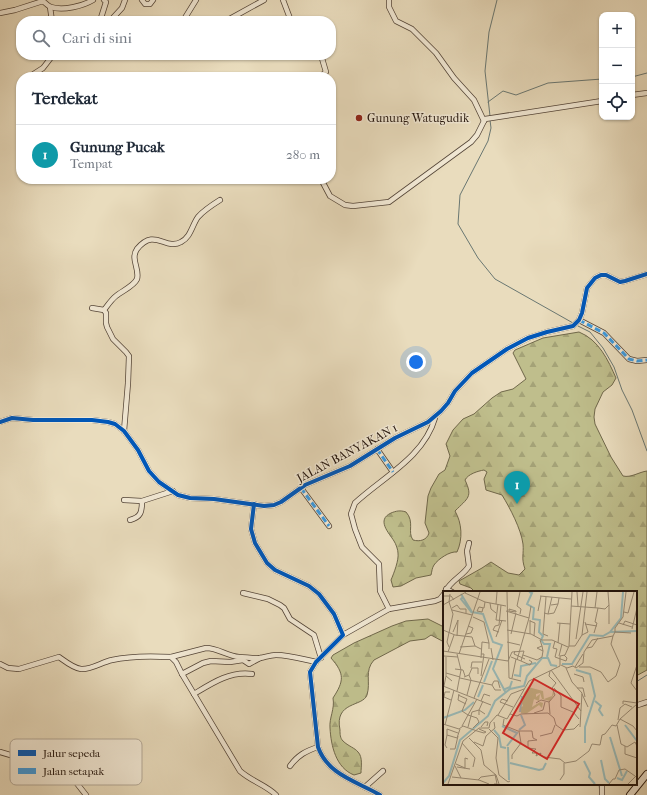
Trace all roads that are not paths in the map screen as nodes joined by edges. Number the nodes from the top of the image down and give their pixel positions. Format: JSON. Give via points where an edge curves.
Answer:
{"nodes":[{"id":1,"x":93,"y":0,"type":"edge"},
{"id":2,"x":104,"y":0,"type":"edge"},
{"id":3,"x":125,"y":0,"type":"edge"},
{"id":4,"x":142,"y":0,"type":"edge"},
{"id":5,"x":153,"y":0,"type":"edge"},
{"id":6,"x":196,"y":0,"type":"edge"},
{"id":7,"x":264,"y":0,"type":"edge"},
{"id":8,"x":284,"y":0,"type":"edge"},
{"id":9,"x":389,"y":0,"type":"edge"},
{"id":10,"x":43,"y":1,"type":"edge"},
{"id":11,"x":50,"y":7,"type":"junction"},
{"id":12,"x":0,"y":12,"type":"edge"},
{"id":13,"x":51,"y":16,"type":"edge"},
{"id":14,"x":102,"y":16,"type":"edge"},
{"id":15,"x":115,"y":16,"type":"edge"},
{"id":16,"x":186,"y":16,"type":"edge"},
{"id":17,"x":235,"y":16,"type":"edge"},
{"id":18,"x":289,"y":16,"type":"edge"},
{"id":19,"x":49,"y":60,"type":"edge"},
{"id":20,"x":322,"y":60,"type":"edge"},
{"id":21,"x":37,"y":72,"type":"edge"},
{"id":22,"x":326,"y":72,"type":"edge"},
{"id":23,"x":647,"y":93,"type":"edge"},
{"id":24,"x":635,"y":95,"type":"edge"},
{"id":25,"x":599,"y":101,"type":"edge"},
{"id":26,"x":488,"y":119,"type":"junction"},
{"id":27,"x":324,"y":184,"type":"edge"},
{"id":28,"x":220,"y":200,"type":"dead end"},
{"id":29,"x":647,"y":274,"type":"edge"},
{"id":30,"x":92,"y":308,"type":"dead end"},
{"id":31,"x":104,"y":310,"type":"junction"},
{"id":32,"x":579,"y":320,"type":"junction"},
{"id":33,"x":647,"y":360,"type":"edge"},
{"id":34,"x":434,"y":418,"type":"junction"},
{"id":35,"x":0,"y":422,"type":"edge"},
{"id":36,"x":124,"y":431,"type":"junction"},
{"id":37,"x":377,"y":449,"type":"junction"},
{"id":38,"x":393,"y":472,"type":"junction"},
{"id":39,"x":301,"y":488,"type":"junction"},
{"id":40,"x":173,"y":491,"type":"junction"},
{"id":41,"x":124,"y":500,"type":"dead end"},
{"id":42,"x":142,"y":501,"type":"junction"},
{"id":43,"x":254,"y":504,"type":"junction"},
{"id":44,"x":130,"y":520,"type":"dead end"},
{"id":45,"x":329,"y":526,"type":"dead end"},
{"id":46,"x":469,"y":543,"type":"dead end"},
{"id":47,"x":446,"y":591,"type":"edge"},
{"id":48,"x":243,"y":593,"type":"dead end"},
{"id":49,"x":443,"y":595,"type":"edge"},
{"id":50,"x":389,"y":609,"type":"junction"},
{"id":51,"x":343,"y":635,"type":"junction"},
{"id":52,"x":171,"y":657,"type":"junction"},
{"id":53,"x":260,"y":658,"type":"junction"},
{"id":54,"x":320,"y":658,"type":"junction"},
{"id":55,"x":316,"y":662,"type":"junction"},
{"id":56,"x":0,"y":664,"type":"edge"},
{"id":57,"x":182,"y":674,"type":"junction"},
{"id":58,"x":252,"y":674,"type":"dead end"},
{"id":59,"x":194,"y":694,"type":"junction"},
{"id":60,"x":647,"y":702,"type":"edge"},
{"id":61,"x":638,"y":705,"type":"dead end"},
{"id":62,"x":318,"y":747,"type":"junction"},
{"id":63,"x":0,"y":752,"type":"edge"},
{"id":64,"x":10,"y":755,"type":"edge"},
{"id":65,"x":290,"y":766,"type":"dead end"},
{"id":66,"x":383,"y":771,"type":"dead end"},
{"id":67,"x":647,"y":774,"type":"edge"},
{"id":68,"x":77,"y":785,"type":"edge"},
{"id":69,"x":365,"y":787,"type":"junction"},
{"id":70,"x":86,"y":795,"type":"edge"},
{"id":71,"x":276,"y":795,"type":"edge"},
{"id":72,"x":380,"y":795,"type":"edge"},
{"id":73,"x":630,"y":795,"type":"edge"}],
"edges":[{"from":1,"to":11,"type":"street","via":[[83,6]]},
{"from":2,"to":14,"type":"street","via":[[106,2]]},
{"from":3,"to":15,"type":"street"},
{"from":4,"to":5,"type":"street","via":[[145,4],[150,4]]},
{"from":6,"to":16,"type":"street"},
{"from":7,"to":17,"type":"street"},
{"from":8,"to":18,"type":"street"},
{"from":9,"to":26,"type":"street","via":[[389,7],[396,21],[409,27],[439,56]]},
{"from":10,"to":11,"type":"street"},
{"from":10,"to":12,"type":"street"},
{"from":11,"to":13,"type":"street"},
{"from":19,"to":21,"type":"street"},
{"from":20,"to":22,"type":"street"},
{"from":23,"to":24,"type":"street"},
{"from":25,"to":26,"type":"street"},
{"from":26,"to":27,"type":"street","via":[[471,142],[389,202],[345,205],[330,196]]},
{"from":28,"to":31,"type":"street","via":[[203,211],[182,242],[172,244],[154,238],[138,248],[134,254],[138,275],[135,282],[115,297]]},
{"from":29,"to":32,"type":"street","via":[[620,282],[606,275],[595,278],[587,288]]},
{"from":30,"to":31,"type":"street"},
{"from":31,"to":36,"type":"street","via":[[109,332],[129,356]]},
{"from":32,"to":33,"type":"street","via":[[604,333],[633,361]]},
{"from":32,"to":34,"type":"street","name":"JALAN BANYAKAN 1","via":[[570,328],[528,338],[492,358],[464,381]]},
{"from":34,"to":37,"type":"street","name":"JALAN BANYAKAN 1"},
{"from":34,"to":38,"type":"street","via":[[425,440]]},
{"from":35,"to":36,"type":"street","name":"JALAN BANYAKAN 1","via":[[12,418],[54,421],[100,420],[115,424]]},
{"from":36,"to":40,"type":"street","name":"JALAN BANYAKAN 1","via":[[153,476]]},
{"from":37,"to":38,"type":"street"},
{"from":37,"to":39,"type":"street","name":"JALAN BANYAKAN 1","via":[[350,466]]},
{"from":38,"to":50,"type":"street","via":[[355,502],[351,514],[362,547],[379,564],[380,591]]},
{"from":39,"to":43,"type":"street","name":"JALAN BANYAKAN 1","via":[[274,505]]},
{"from":39,"to":45,"type":"street"},
{"from":40,"to":42,"type":"street"},
{"from":40,"to":43,"type":"street","name":"JALAN BANYAKAN 1","via":[[190,498]]},
{"from":41,"to":42,"type":"street"},
{"from":42,"to":44,"type":"street","via":[[142,513]]},
{"from":43,"to":51,"type":"street","via":[[251,529],[255,543],[267,563],[319,594],[334,614]]},
{"from":46,"to":47,"type":"street","via":[[466,551],[469,566],[455,578]]},
{"from":48,"to":54,"type":"street","via":[[280,604],[290,619],[314,635]]},
{"from":49,"to":50,"type":"street","via":[[435,601]]},
{"from":50,"to":51,"type":"street"},
{"from":51,"to":54,"type":"street"},
{"from":52,"to":53,"type":"street","via":[[211,648],[230,656]]},
{"from":52,"to":56,"type":"street","via":[[120,658],[85,669],[56,657],[19,669]]},
{"from":52,"to":57,"type":"street"},
{"from":53,"to":55,"type":"street","via":[[270,655]]},
{"from":53,"to":57,"type":"street","via":[[249,664],[243,660],[211,661]]},
{"from":54,"to":55,"type":"street"},
{"from":55,"to":62,"type":"street","via":[[309,676]]},
{"from":57,"to":59,"type":"street"},
{"from":58,"to":59,"type":"street","via":[[236,673]]},
{"from":59,"to":71,"type":"street","via":[[240,771]]},
{"from":60,"to":61,"type":"street"},
{"from":62,"to":65,"type":"street","via":[[296,757]]},
{"from":62,"to":69,"type":"street","via":[[332,768]]},
{"from":63,"to":64,"type":"street"},
{"from":66,"to":69,"type":"street"},
{"from":67,"to":73,"type":"main road"},
{"from":68,"to":70,"type":"street"},
{"from":69,"to":72,"type":"street"}]}
